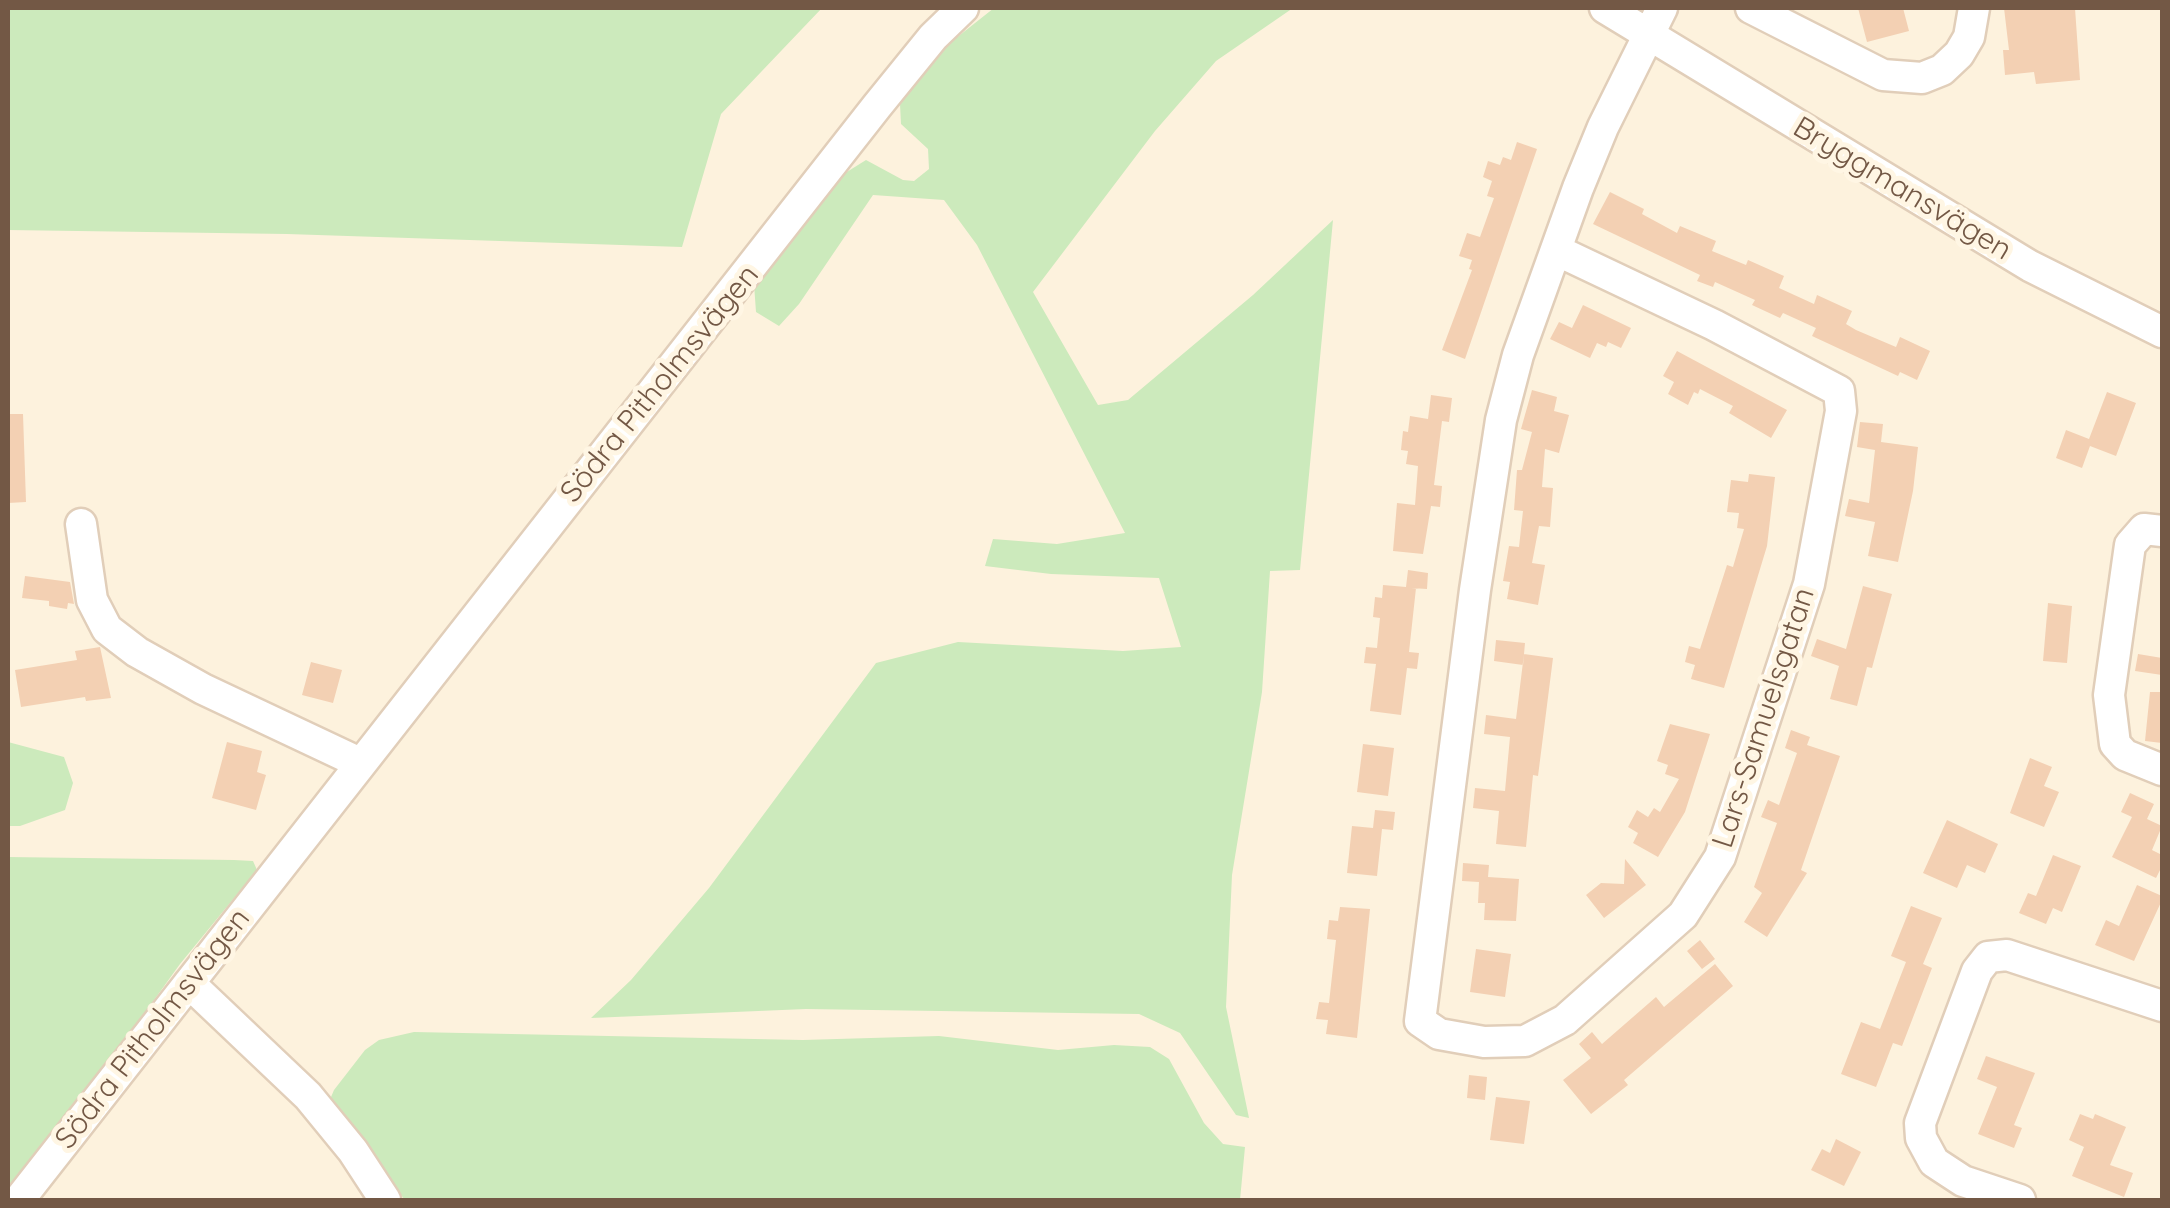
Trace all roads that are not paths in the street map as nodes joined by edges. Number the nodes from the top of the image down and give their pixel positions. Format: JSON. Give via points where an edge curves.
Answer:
{"nodes":[{"id":1,"x":963,"y":8,"type":"edge"},
{"id":2,"x":1605,"y":8,"type":"edge"},
{"id":3,"x":1751,"y":8,"type":"edge"},
{"id":4,"x":1974,"y":8,"type":"edge"},
{"id":5,"x":1655,"y":20,"type":"edge"},
{"id":6,"x":1558,"y":252,"type":"junction"},
{"id":7,"x":2162,"y":332,"type":"edge"},
{"id":8,"x":81,"y":524,"type":"dead end"},
{"id":9,"x":2162,"y":532,"type":"edge"},
{"id":10,"x":360,"y":763,"type":"junction"},
{"id":11,"x":2162,"y":770,"type":"edge"},
{"id":12,"x":190,"y":983,"type":"junction"},
{"id":13,"x":2162,"y":1006,"type":"edge"},
{"id":14,"x":20,"y":1200,"type":"edge"},
{"id":15,"x":386,"y":1200,"type":"edge"},
{"id":16,"x":2020,"y":1200,"type":"edge"}],
"edges":[{"from":1,"to":10,"type":"street","name":"Södra Pitholmsvägen","via":[[877,106]]},
{"from":2,"to":5,"type":"street"},
{"from":3,"to":4,"type":"street","via":[[1884,75],[1922,78],[1958,54]]},
{"from":5,"to":6,"type":"street","name":"Lars-Samuelsgatan","via":[[1590,157]]},
{"from":5,"to":7,"type":"street","name":"Bryggmansvägen","via":[[2030,266]]},
{"from":6,"to":6,"type":"street","name":"Lars-Samuelsgatan","via":[[1839,391],[1841,411],[1809,584],[1720,856],[1683,915],[1565,1020],[1524,1041],[1484,1042],[1439,1034],[1420,1021],[1421,996],[1501,420]]},
{"from":8,"to":10,"type":"street","via":[[92,600],[107,629],[203,689]]},
{"from":9,"to":11,"type":"street","via":[[2144,530],[2130,545],[2109,695],[2114,744]]},
{"from":10,"to":12,"type":"street","name":"Södra Pitholmsvägen"},
{"from":12,"to":14,"type":"street","name":"Södra Pitholmsvägen"},
{"from":12,"to":15,"type":"street","via":[[308,1096]]},
{"from":13,"to":16,"type":"street","via":[[2006,955],[1988,956],[1976,971],[1920,1123],[1921,1138],[1934,1162],[1963,1181]]}]}
